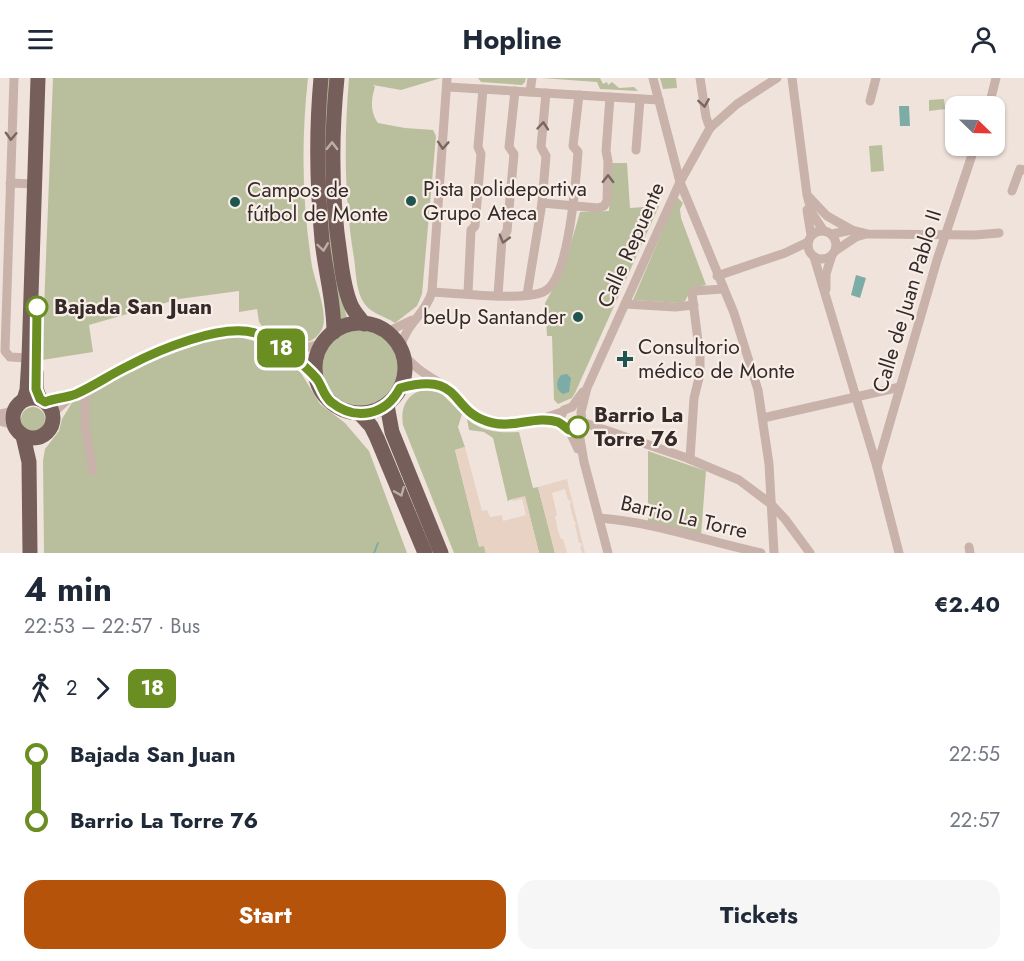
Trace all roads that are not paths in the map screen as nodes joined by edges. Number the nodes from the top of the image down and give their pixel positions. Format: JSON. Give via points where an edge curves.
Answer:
{"nodes":[{"id":1,"x":14,"y":78,"type":"edge"},
{"id":2,"x":38,"y":78,"type":"edge"},
{"id":3,"x":45,"y":78,"type":"edge"},
{"id":4,"x":321,"y":78,"type":"edge"},
{"id":5,"x":337,"y":78,"type":"edge"},
{"id":6,"x":532,"y":78,"type":"edge"},
{"id":7,"x":653,"y":78,"type":"edge"},
{"id":8,"x":700,"y":78,"type":"edge"},
{"id":9,"x":777,"y":78,"type":"edge"},
{"id":10,"x":792,"y":78,"type":"edge"},
{"id":11,"x":876,"y":78,"type":"edge"},
{"id":12,"x":996,"y":78,"type":"edge"},
{"id":13,"x":448,"y":82,"type":"edge"},
{"id":14,"x":483,"y":89,"type":"junction"},
{"id":15,"x":515,"y":91,"type":"junction"},
{"id":16,"x":530,"y":92,"type":"junction"},
{"id":17,"x":546,"y":93,"type":"junction"},
{"id":18,"x":579,"y":95,"type":"junction"},
{"id":19,"x":992,"y":96,"type":"edge"},
{"id":20,"x":610,"y":97,"type":"junction"},
{"id":21,"x":640,"y":99,"type":"junction"},
{"id":22,"x":659,"y":100,"type":"junction"},
{"id":23,"x":870,"y":101,"type":"dead end"},
{"id":24,"x":710,"y":128,"type":"junction"},
{"id":25,"x":636,"y":150,"type":"dead end"},
{"id":26,"x":972,"y":156,"type":"edge"},
{"id":27,"x":1024,"y":170,"type":"edge"},
{"id":28,"x":680,"y":182,"type":"junction"},
{"id":29,"x":10,"y":183,"type":"junction"},
{"id":30,"x":34,"y":184,"type":"junction"},
{"id":31,"x":1012,"y":190,"type":"dead end"},
{"id":32,"x":807,"y":195,"type":"junction"},
{"id":33,"x":542,"y":203,"type":"junction"},
{"id":34,"x":574,"y":207,"type":"junction"},
{"id":35,"x":852,"y":230,"type":"junction"},
{"id":36,"x":828,"y":232,"type":"junction"},
{"id":37,"x":999,"y":233,"type":"dead end"},
{"id":38,"x":868,"y":234,"type":"junction"},
{"id":39,"x":945,"y":234,"type":"junction"},
{"id":40,"x":810,"y":239,"type":"junction"},
{"id":41,"x":785,"y":253,"type":"junction"},
{"id":42,"x":834,"y":253,"type":"junction"},
{"id":43,"x":813,"y":255,"type":"junction"},
{"id":44,"x":717,"y":276,"type":"junction"},
{"id":45,"x":723,"y":289,"type":"junction"},
{"id":46,"x":432,"y":292,"type":"junction"},
{"id":47,"x":468,"y":293,"type":"junction"},
{"id":48,"x":498,"y":295,"type":"junction"},
{"id":49,"x":527,"y":295,"type":"junction"},
{"id":50,"x":827,"y":301,"type":"junction"},
{"id":51,"x":625,"y":304,"type":"junction"},
{"id":52,"x":694,"y":305,"type":"junction"},
{"id":53,"x":417,"y":317,"type":"junction"},
{"id":54,"x":364,"y":324,"type":"junction"},
{"id":55,"x":387,"y":332,"type":"junction"},
{"id":56,"x":329,"y":337,"type":"junction"},
{"id":57,"x":278,"y":345,"type":"junction"},
{"id":58,"x":401,"y":350,"type":"junction"},
{"id":59,"x":29,"y":358,"type":"junction"},
{"id":60,"x":318,"y":380,"type":"junction"},
{"id":61,"x":441,"y":385,"type":"junction"},
{"id":62,"x":900,"y":387,"type":"junction"},
{"id":63,"x":400,"y":388,"type":"junction"},
{"id":64,"x":85,"y":389,"type":"junction"},
{"id":65,"x":74,"y":395,"type":"junction"},
{"id":66,"x":855,"y":396,"type":"junction"},
{"id":67,"x":46,"y":405,"type":"junction"},
{"id":68,"x":387,"y":405,"type":"junction"},
{"id":69,"x":562,"y":412,"type":"junction"},
{"id":70,"x":360,"y":414,"type":"junction"},
{"id":71,"x":12,"y":418,"type":"edge"},
{"id":72,"x":763,"y":418,"type":"junction"},
{"id":73,"x":543,"y":419,"type":"junction"},
{"id":74,"x":576,"y":420,"type":"junction"},
{"id":75,"x":561,"y":423,"type":"junction"},
{"id":76,"x":39,"y":437,"type":"junction"},
{"id":77,"x":690,"y":459,"type":"junction"},
{"id":78,"x":877,"y":467,"type":"junction"},
{"id":79,"x":93,"y":471,"type":"dead end"},
{"id":80,"x":771,"y":504,"type":"junction"},
{"id":81,"x":598,"y":518,"type":"junction"},
{"id":82,"x":30,"y":553,"type":"edge"},
{"id":83,"x":38,"y":553,"type":"edge"},
{"id":84,"x":424,"y":553,"type":"edge"},
{"id":85,"x":441,"y":553,"type":"edge"},
{"id":86,"x":608,"y":553,"type":"edge"},
{"id":87,"x":760,"y":553,"type":"edge"},
{"id":88,"x":774,"y":553,"type":"edge"},
{"id":89,"x":810,"y":553,"type":"edge"},
{"id":90,"x":899,"y":553,"type":"edge"}],
"edges":[{"from":1,"to":29,"type":"street","one_way":true},
{"from":2,"to":30,"type":"main road"},
{"from":3,"to":67,"type":"main road","via":[[36,389]]},
{"from":4,"to":56,"type":"main road","one_way":true,"via":[[317,139],[319,206],[334,304]]},
{"from":54,"to":5,"type":"main road","one_way":true,"via":[[351,305],[337,237],[332,173]]},
{"from":6,"to":16,"type":"street"},
{"from":7,"to":22,"type":"street","name":"Calle Repuente"},
{"from":8,"to":24,"type":"street","one_way":true},
{"from":9,"to":24,"type":"street","via":[[737,104]]},
{"from":10,"to":32,"type":"street"},
{"from":11,"to":23,"type":"street"},
{"from":12,"to":19,"type":"street"},
{"from":13,"to":14,"type":"street"},
{"from":13,"to":46,"type":"street","one_way":true},
{"from":14,"to":15,"type":"street"},
{"from":14,"to":47,"type":"street","via":[[478,147],[482,154],[475,226],[471,230]]},
{"from":15,"to":16,"type":"street"},
{"from":15,"to":48,"type":"street","one_way":true,"via":[[509,147],[514,154]]},
{"from":16,"to":17,"type":"street"},
{"from":17,"to":18,"type":"street"},
{"from":33,"to":17,"type":"street","one_way":true,"via":[[546,156],[541,147]]},
{"from":18,"to":20,"type":"street"},
{"from":18,"to":34,"type":"street","via":[[573,146],[579,152]]},
{"from":20,"to":21,"type":"street"},
{"from":34,"to":20,"type":"street","one_way":true,"via":[[602,207],[607,201]]},
{"from":21,"to":22,"type":"street"},
{"from":21,"to":25,"type":"street"},
{"from":22,"to":28,"type":"street","name":"Calle Repuente"},
{"from":24,"to":28,"type":"street"},
{"from":26,"to":39,"type":"street","name":"Calle de Juan Pablo II"},
{"from":27,"to":31,"type":"street","via":[[1020,169]]},
{"from":28,"to":44,"type":"street"},
{"from":28,"to":51,"type":"street","name":"Calle Repuente"},
{"from":29,"to":30,"type":"street"},
{"from":29,"to":59,"type":"street","via":[[5,351],[10,357]]},
{"from":30,"to":59,"type":"main road"},
{"from":32,"to":35,"type":"street","via":[[828,216]]},
{"from":32,"to":36,"type":"street","via":[[812,213]]},
{"from":32,"to":40,"type":"street"},
{"from":33,"to":34,"type":"street"},
{"from":33,"to":49,"type":"street"},
{"from":34,"to":49,"type":"street","via":[[564,256],[551,285],[545,291]]},
{"from":35,"to":36,"type":"street"},
{"from":35,"to":38,"type":"street"},
{"from":36,"to":40,"type":"street"},
{"from":36,"to":42,"type":"street","via":[[836,242]]},
{"from":37,"to":39,"type":"street"},
{"from":38,"to":39,"type":"street"},
{"from":38,"to":42,"type":"street","via":[[856,237]]},
{"from":39,"to":62,"type":"street","name":"Calle de Juan Pablo II"},
{"from":40,"to":41,"type":"street"},
{"from":40,"to":43,"type":"street"},
{"from":41,"to":43,"type":"street"},
{"from":41,"to":44,"type":"street"},
{"from":42,"to":43,"type":"street","via":[[824,259]]},
{"from":42,"to":50,"type":"street","via":[[826,274]]},
{"from":43,"to":50,"type":"street"},
{"from":44,"to":45,"type":"street"},
{"from":45,"to":52,"type":"street","via":[[694,291]]},
{"from":45,"to":72,"type":"street","via":[[743,340]]},
{"from":46,"to":47,"type":"street"},
{"from":46,"to":53,"type":"street"},
{"from":47,"to":48,"type":"street"},
{"from":48,"to":49,"type":"street"},
{"from":50,"to":66,"type":"street"},
{"from":51,"to":52,"type":"street"},
{"from":51,"to":74,"type":"street","name":"Calle Repuente"},
{"from":52,"to":77,"type":"street","via":[[700,357]]},
{"from":53,"to":55,"type":"street"},
{"from":53,"to":58,"type":"street","via":[[404,336]]},
{"from":54,"to":55,"type":"main road"},
{"from":54,"to":56,"type":"main road","via":[[353,324]]},
{"from":55,"to":58,"type":"main road"},
{"from":56,"to":57,"type":"street","via":[[302,349]]},
{"from":56,"to":60,"type":"main road","via":[[316,360]]},
{"from":57,"to":60,"type":"street"},
{"from":57,"to":64,"type":"street","via":[[248,331],[220,332],[129,365]]},
{"from":58,"to":61,"type":"street","via":[[414,367]]},
{"from":58,"to":63,"type":"main road","via":[[405,367]]},
{"from":59,"to":71,"type":"main road","via":[[27,390]]},
{"from":60,"to":70,"type":"main road","via":[[331,402]]},
{"from":61,"to":63,"type":"street","via":[[420,382]]},
{"from":61,"to":73,"type":"street","via":[[470,412],[492,423]]},
{"from":62,"to":66,"type":"street"},
{"from":62,"to":78,"type":"street","name":"Calle de Juan Pablo II"},
{"from":63,"to":68,"type":"main road"},
{"from":64,"to":65,"type":"street"},
{"from":64,"to":79,"type":"street","via":[[85,427]]},
{"from":65,"to":67,"type":"street"},
{"from":65,"to":67,"type":"street"},
{"from":66,"to":72,"type":"street"},
{"from":66,"to":78,"type":"street"},
{"from":67,"to":71,"type":"main road","via":[[29,398]]},
{"from":67,"to":76,"type":"main road","via":[[50,428]]},
{"from":68,"to":70,"type":"main road"},
{"from":68,"to":85,"type":"main road","via":[[392,432]]},
{"from":69,"to":73,"type":"street"},
{"from":69,"to":74,"type":"street"},
{"from":69,"to":75,"type":"street"},
{"from":70,"to":84,"type":"main road","one_way":true,"via":[[377,438]]},
{"from":71,"to":76,"type":"main road","via":[[31,438]]},
{"from":71,"to":82,"type":"main road","via":[[29,462]]},
{"from":72,"to":80,"type":"street"},
{"from":73,"to":75,"type":"street"},
{"from":74,"to":75,"type":"street"},
{"from":74,"to":77,"type":"street"},
{"from":74,"to":81,"type":"street","name":"Barrio La Torre","via":[[582,468]]},
{"from":76,"to":83,"type":"main road"},
{"from":77,"to":80,"type":"street","via":[[739,480]]},
{"from":78,"to":90,"type":"street"},
{"from":80,"to":88,"type":"street"},
{"from":80,"to":89,"type":"street"},
{"from":81,"to":86,"type":"street","name":"Barrio La Torre"},
{"from":81,"to":87,"type":"street","name":"Barrio La Torre","via":[[628,520]]}]}
